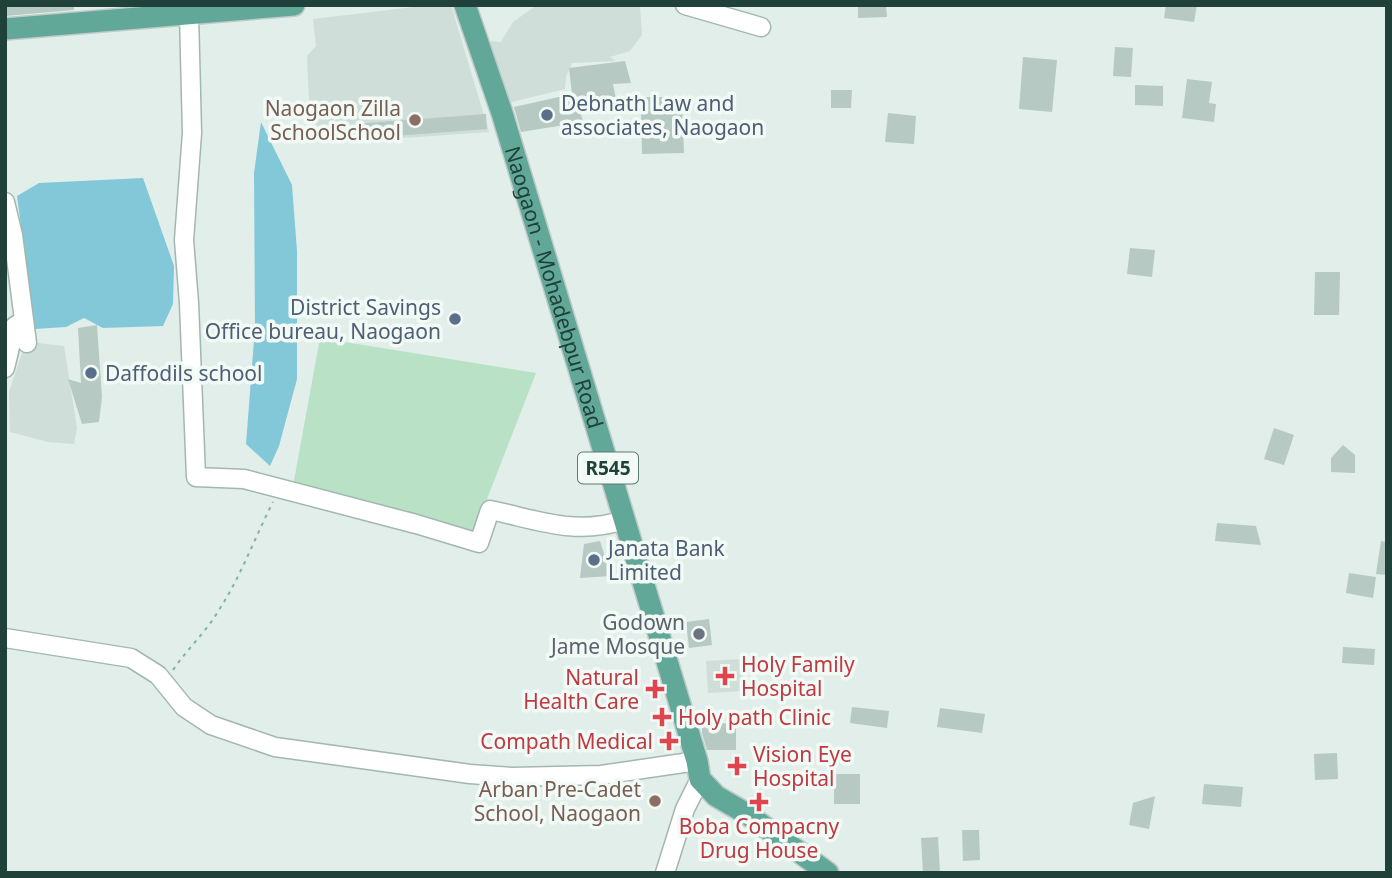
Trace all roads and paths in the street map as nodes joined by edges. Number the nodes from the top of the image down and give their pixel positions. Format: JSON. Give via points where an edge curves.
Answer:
{"nodes":[{"id":1,"x":294,"y":5,"type":"edge"},
{"id":2,"x":466,"y":5,"type":"edge"},
{"id":3,"x":685,"y":5,"type":"edge"},
{"id":4,"x":189,"y":14,"type":"junction"},
{"id":5,"x":761,"y":27,"type":"dead end"},
{"id":6,"x":5,"y":29,"type":"edge"},
{"id":7,"x":5,"y":202,"type":"edge"},
{"id":8,"x":24,"y":321,"type":"junction"},
{"id":9,"x":27,"y":343,"type":"dead end"},
{"id":10,"x":5,"y":368,"type":"edge"},
{"id":11,"x":280,"y":488,"type":"junction"},
{"id":12,"x":624,"y":520,"type":"junction"},
{"id":13,"x":5,"y":638,"type":"edge"},
{"id":14,"x":164,"y":684,"type":"junction"},
{"id":15,"x":699,"y":770,"type":"junction"},
{"id":16,"x":665,"y":873,"type":"edge"},
{"id":17,"x":828,"y":873,"type":"edge"}],
"edges":[{"from":1,"to":4,"type":"main road"},
{"from":2,"to":12,"type":"main road","name":"Naogaon - Mohadebpur Road","number":"R545"},
{"from":3,"to":5,"type":"street"},
{"from":4,"to":6,"type":"main road"},
{"from":4,"to":11,"type":"street","via":[[192,133],[184,240],[196,477],[244,479]]},
{"from":7,"to":8,"type":"street"},
{"from":8,"to":9,"type":"street"},
{"from":8,"to":10,"type":"street","via":[[15,327]]},
{"from":11,"to":12,"type":"street","via":[[479,543],[490,510],[581,528]]},
{"from":11,"to":14,"type":"path","via":[[220,608]]},
{"from":12,"to":15,"type":"main road","name":"Naogaon - Mohadebpur Road","number":"R545"},
{"from":13,"to":14,"type":"street","via":[[131,657]]},
{"from":14,"to":15,"type":"street","via":[[184,708],[211,725],[275,747],[512,777]]},
{"from":15,"to":16,"type":"street"},
{"from":15,"to":17,"type":"main road","via":[[716,796]]}]}
